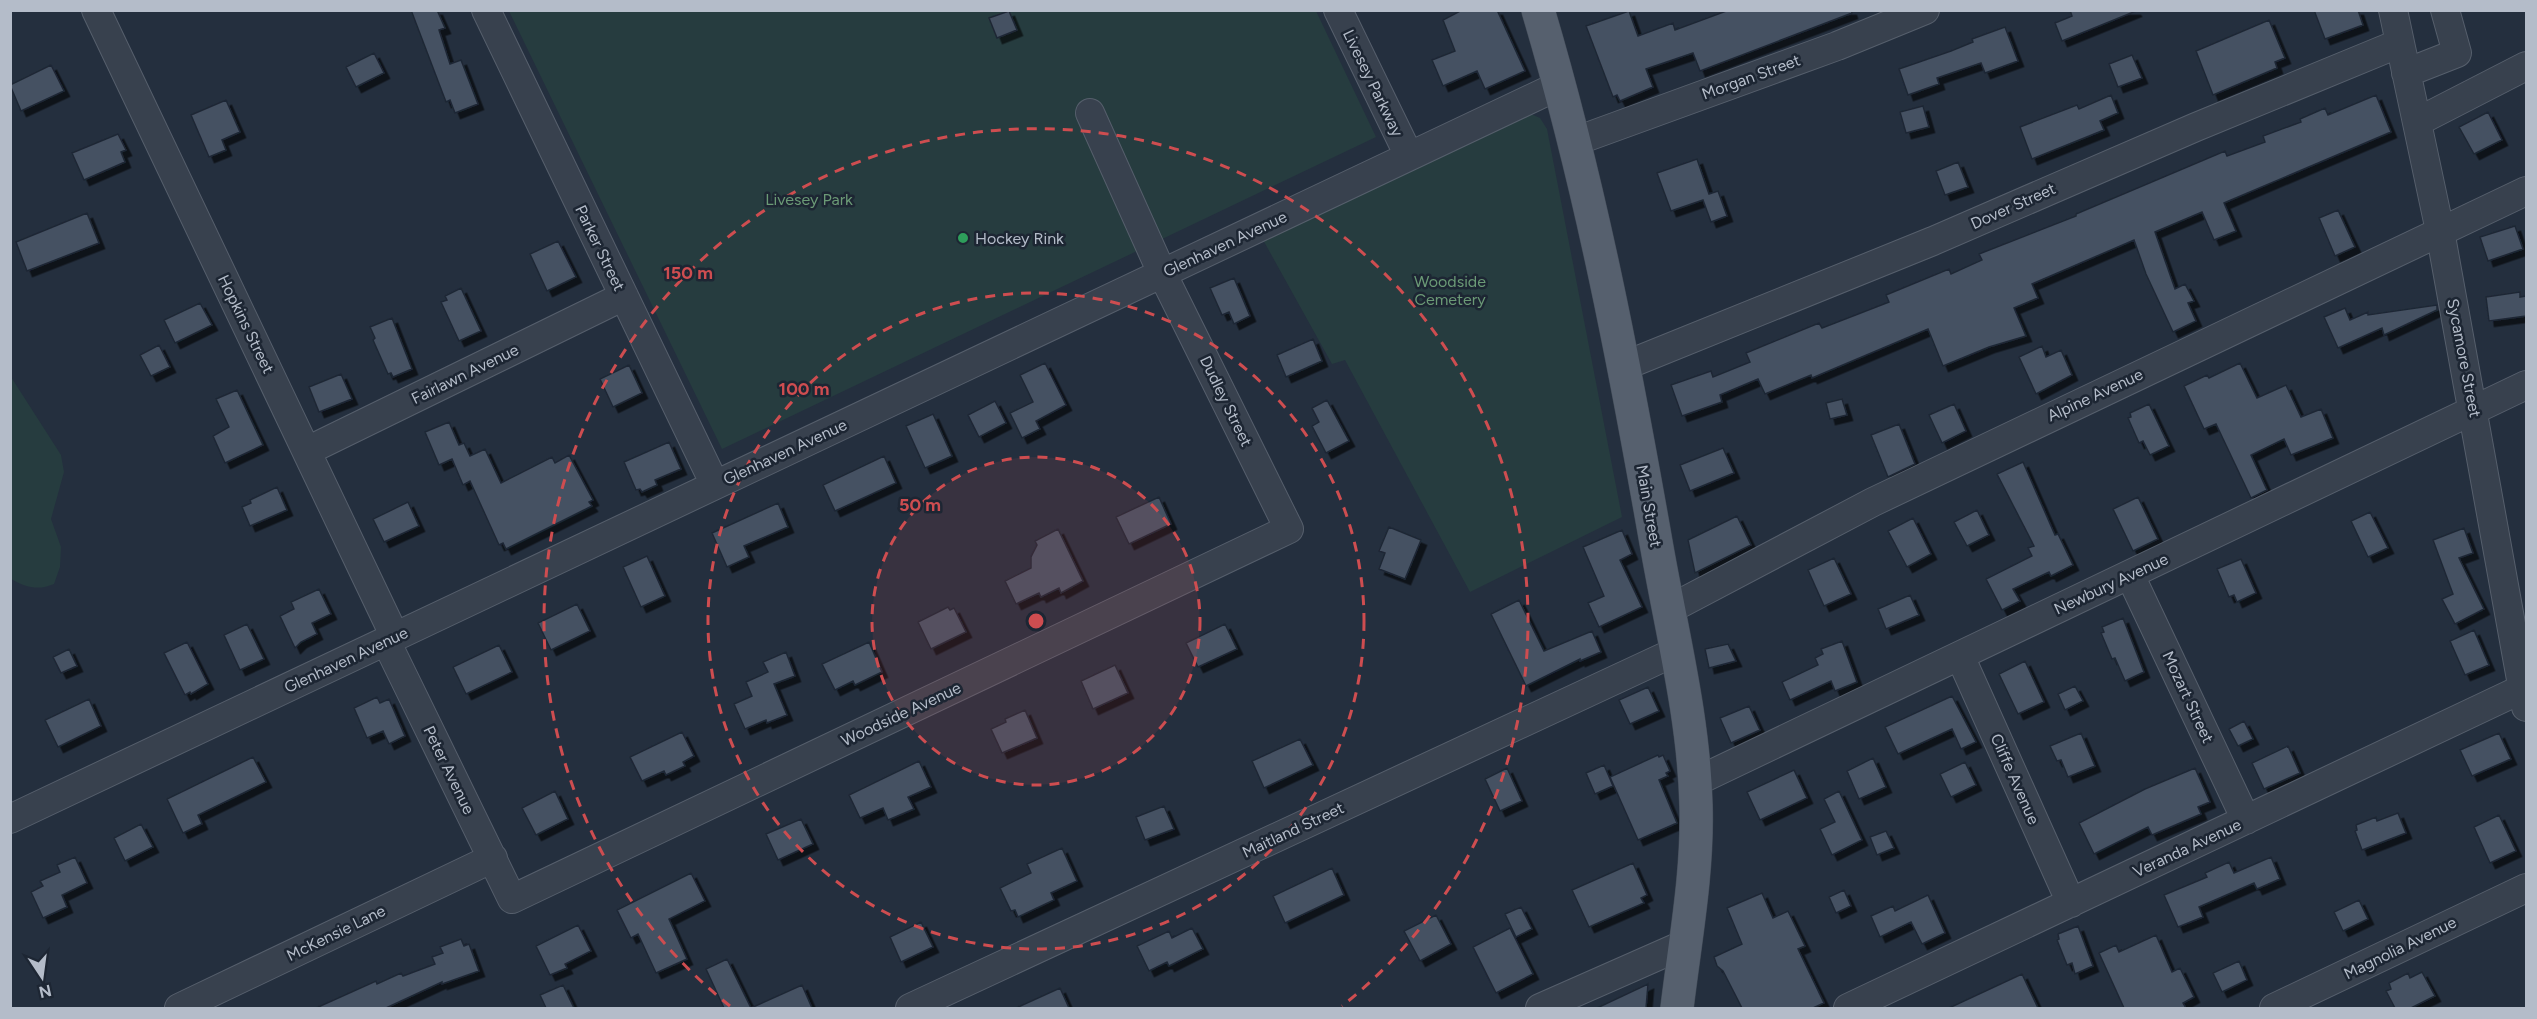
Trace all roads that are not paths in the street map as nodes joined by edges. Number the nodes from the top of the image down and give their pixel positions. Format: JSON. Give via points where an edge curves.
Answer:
{"nodes":[{"id":1,"x":96,"y":10,"type":"edge"},
{"id":2,"x":486,"y":10,"type":"edge"},
{"id":3,"x":1338,"y":10,"type":"edge"},
{"id":4,"x":1538,"y":10,"type":"edge"},
{"id":5,"x":1925,"y":10,"type":"edge"},
{"id":6,"x":2393,"y":10,"type":"edge"},
{"id":7,"x":2445,"y":10,"type":"edge"},
{"id":8,"x":2400,"y":43,"type":"junction"},
{"id":9,"x":2457,"y":53,"type":"junction"},
{"id":10,"x":2526,"y":66,"type":"edge"},
{"id":11,"x":2406,"y":73,"type":"junction"},
{"id":12,"x":1560,"y":85,"type":"junction"},
{"id":13,"x":2469,"y":95,"type":"junction"},
{"id":14,"x":1090,"y":113,"type":"dead end"},
{"id":15,"x":2417,"y":122,"type":"junction"},
{"id":16,"x":1576,"y":141,"type":"junction"},
{"id":17,"x":1409,"y":156,"type":"junction"},
{"id":18,"x":2526,"y":191,"type":"edge"},
{"id":19,"x":2440,"y":231,"type":"junction"},
{"id":20,"x":1162,"y":273,"type":"junction"},
{"id":21,"x":624,"y":297,"type":"junction"},
{"id":22,"x":1624,"y":366,"type":"junction"},
{"id":23,"x":2526,"y":385,"type":"edge"},
{"id":24,"x":2474,"y":410,"type":"junction"},
{"id":25,"x":306,"y":451,"type":"junction"},
{"id":26,"x":716,"y":485,"type":"junction"},
{"id":27,"x":1290,"y":529,"type":"joint"},
{"id":28,"x":2130,"y":575,"type":"junction"},
{"id":29,"x":1668,"y":610,"type":"junction"},
{"id":30,"x":390,"y":639,"type":"junction"},
{"id":31,"x":1677,"y":651,"type":"junction"},
{"id":32,"x":1960,"y":656,"type":"junction"},
{"id":33,"x":2525,"y":694,"type":"edge"},
{"id":34,"x":1695,"y":782,"type":"junction"},
{"id":35,"x":10,"y":819,"type":"edge"},
{"id":36,"x":2246,"y":820,"type":"junction"},
{"id":37,"x":493,"y":858,"type":"junction"},
{"id":38,"x":2526,"y":888,"type":"edge"},
{"id":39,"x":512,"y":899,"type":"joint"},
{"id":40,"x":2071,"y":903,"type":"junction"},
{"id":41,"x":1685,"y":944,"type":"junction"},
{"id":42,"x":179,"y":1008,"type":"edge"},
{"id":43,"x":910,"y":1008,"type":"edge"},
{"id":44,"x":1540,"y":1008,"type":"edge"},
{"id":45,"x":1677,"y":1008,"type":"edge"},
{"id":46,"x":1848,"y":1008,"type":"edge"},
{"id":47,"x":2274,"y":1008,"type":"edge"}],
"edges":[{"from":1,"to":25,"type":"street","name":"Hopkins Street"},
{"from":2,"to":21,"type":"street","name":"Parker Street"},
{"from":3,"to":17,"type":"street","name":"Livesey Parkway"},
{"from":4,"to":12,"type":"main road","name":"Main Street"},
{"from":5,"to":16,"type":"street","name":"Morgan Street"},
{"from":6,"to":8,"type":"street","name":"Sycamore Street"},
{"from":7,"to":9,"type":"street"},
{"from":8,"to":11,"type":"street","name":"Sycamore Street"},
{"from":8,"to":22,"type":"street","name":"Dover Street","via":[[1933,241]]},
{"from":9,"to":11,"type":"street"},
{"from":9,"to":13,"type":"street"},
{"from":10,"to":13,"type":"street"},
{"from":11,"to":15,"type":"street","name":"Sycamore Street"},
{"from":12,"to":16,"type":"main road","name":"Main Street"},
{"from":12,"to":17,"type":"street","name":"Glenhaven Avenue"},
{"from":13,"to":15,"type":"street"},
{"from":14,"to":20,"type":"street","name":"Dudley Street"},
{"from":15,"to":19,"type":"street","name":"Sycamore Street"},
{"from":16,"to":22,"type":"main road","name":"Main Street"},
{"from":17,"to":20,"type":"street","name":"Glenhaven Avenue"},
{"from":18,"to":19,"type":"street","name":"Alpine Avenue"},
{"from":19,"to":24,"type":"street","name":"Sycamore Street"},
{"from":19,"to":29,"type":"street","name":"Alpine Avenue","via":[[1883,496]]},
{"from":20,"to":26,"type":"street","name":"Glenhaven Avenue"},
{"from":20,"to":27,"type":"street","name":"Dudley Street"},
{"from":21,"to":25,"type":"street","name":"Fairlawn Avenue"},
{"from":21,"to":26,"type":"street","name":"Parker Street"},
{"from":22,"to":29,"type":"main road","name":"Main Street"},
{"from":23,"to":24,"type":"street","name":"Newbury Avenue"},
{"from":24,"to":28,"type":"street","name":"Newbury Avenue"},
{"from":24,"to":33,"type":"street","name":"Sycamore Street"},
{"from":25,"to":30,"type":"street","name":"Hopkins Street"},
{"from":26,"to":30,"type":"street","name":"Glenhaven Avenue"},
{"from":27,"to":39,"type":"street","name":"Woodside Avenue"},
{"from":28,"to":32,"type":"street","name":"Newbury Avenue"},
{"from":28,"to":36,"type":"street","name":"Mozart Street"},
{"from":29,"to":31,"type":"main road","name":"Main Street"},
{"from":30,"to":35,"type":"street","name":"Glenhaven Avenue"},
{"from":30,"to":37,"type":"street","name":"Peter Avenue"},
{"from":31,"to":34,"type":"main road","name":"Main Street"},
{"from":31,"to":43,"type":"street","name":"Maitland Street"},
{"from":32,"to":34,"type":"street","name":"Newbury Avenue"},
{"from":32,"to":40,"type":"street","name":"Cliffe Avenue"},
{"from":33,"to":36,"type":"street","name":"Veranda Avenue"},
{"from":34,"to":41,"type":"main road","name":"Main Street","via":[[1695,854]]},
{"from":36,"to":40,"type":"street","name":"Veranda Avenue"},
{"from":37,"to":39,"type":"street","name":"Peter Avenue"},
{"from":37,"to":42,"type":"street","name":"McKensie Lane"},
{"from":38,"to":47,"type":"street","name":"Magnolia Avenue"},
{"from":40,"to":46,"type":"street","name":"Veranda Avenue"},
{"from":41,"to":44,"type":"street"},
{"from":41,"to":45,"type":"main road","name":"Main Street"}]}
